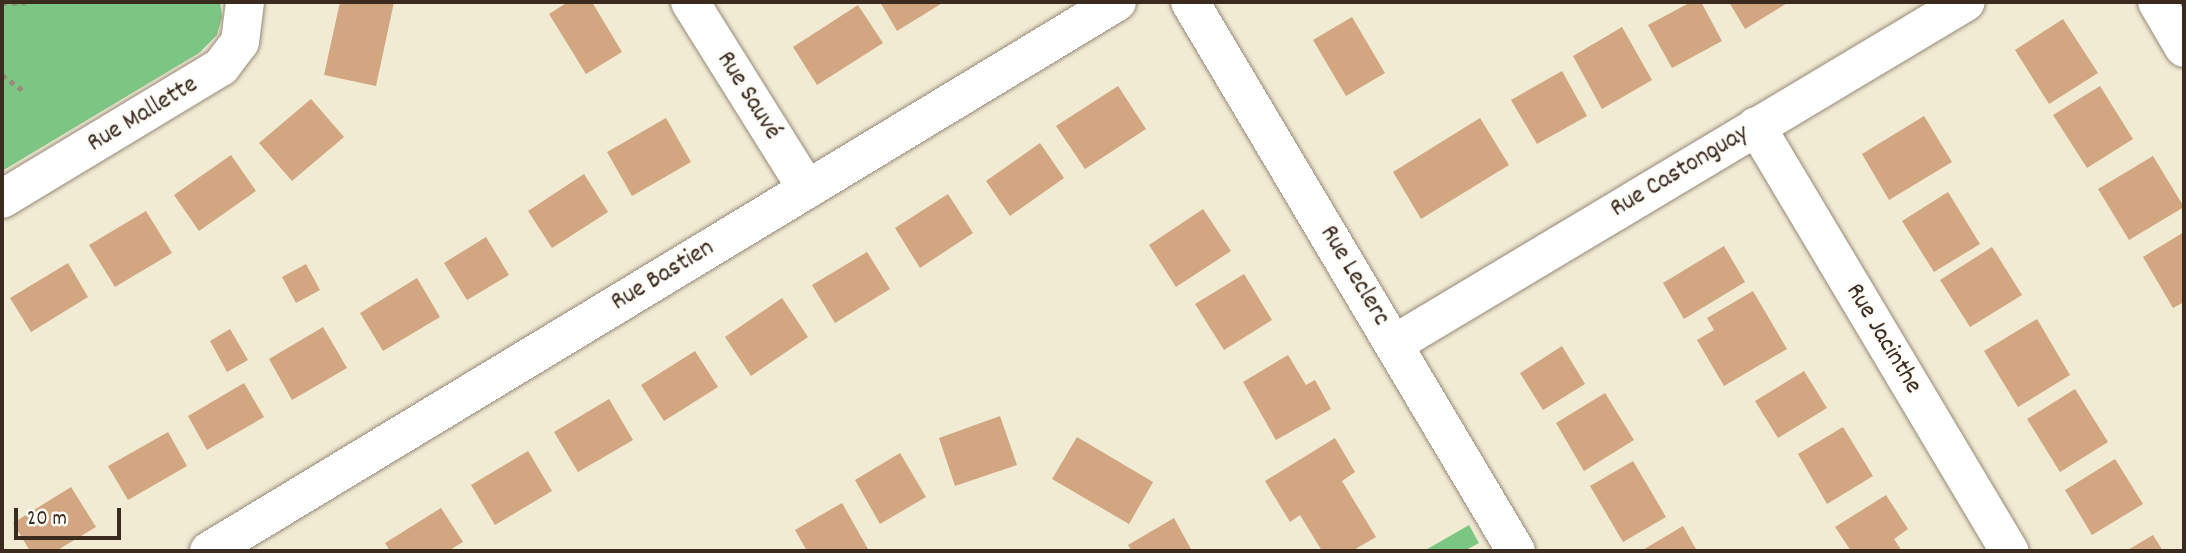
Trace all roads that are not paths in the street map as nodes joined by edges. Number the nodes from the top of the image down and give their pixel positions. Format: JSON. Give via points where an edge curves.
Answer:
{"nodes":[{"id":1,"x":245,"y":2,"type":"edge"},
{"id":2,"x":690,"y":2,"type":"edge"},
{"id":3,"x":1117,"y":2,"type":"edge"},
{"id":4,"x":1190,"y":2,"type":"edge"},
{"id":5,"x":1966,"y":2,"type":"edge"},
{"id":6,"x":2157,"y":2,"type":"edge"},
{"id":7,"x":2184,"y":48,"type":"edge"},
{"id":8,"x":1756,"y":126,"type":"junction"},
{"id":9,"x":807,"y":189,"type":"junction"},
{"id":10,"x":2,"y":199,"type":"edge"},
{"id":11,"x":1394,"y":344,"type":"junction"},
{"id":12,"x":209,"y":551,"type":"edge"},
{"id":13,"x":1517,"y":551,"type":"edge"},
{"id":14,"x":2009,"y":551,"type":"edge"}],
"edges":[{"from":1,"to":10,"type":"street","name":"Rue Mallette","via":[[240,42],[220,66]]},
{"from":2,"to":9,"type":"street","name":"Rue Sauvé"},
{"from":3,"to":9,"type":"street","name":"Rue Bastien"},
{"from":4,"to":11,"type":"street","name":"Rue Leclerc"},
{"from":5,"to":8,"type":"street","name":"Rue Castonguay"},
{"from":6,"to":7,"type":"street"},
{"from":8,"to":11,"type":"street","name":"Rue Castonguay"},
{"from":8,"to":14,"type":"street","name":"Rue Jacinthe"},
{"from":9,"to":12,"type":"street","name":"Rue Bastien"},
{"from":11,"to":13,"type":"street","name":"Rue Leclerc"}]}
